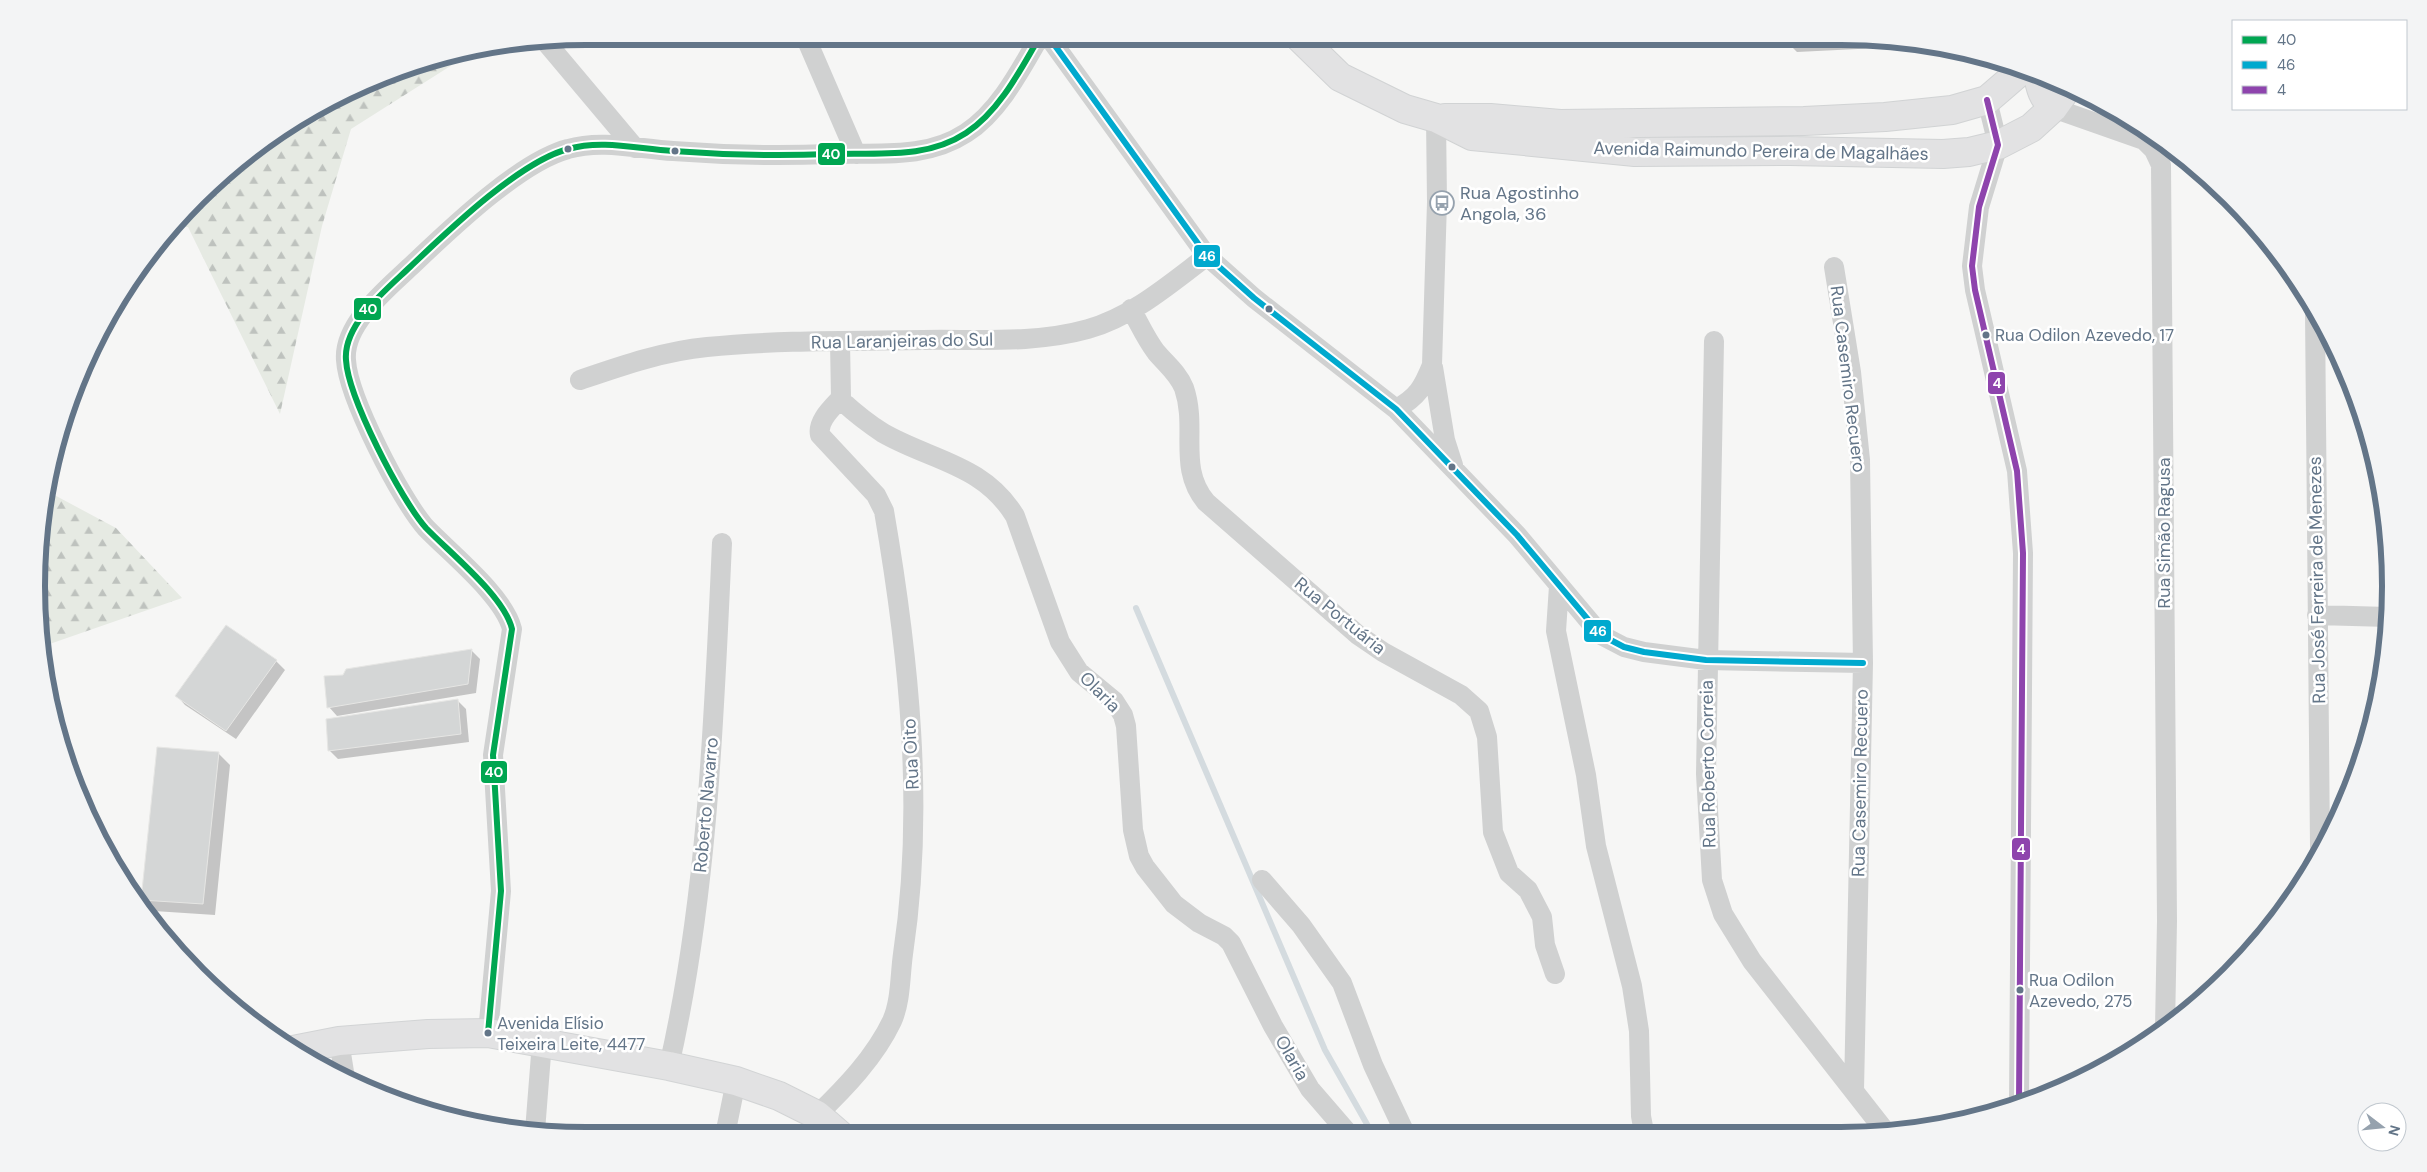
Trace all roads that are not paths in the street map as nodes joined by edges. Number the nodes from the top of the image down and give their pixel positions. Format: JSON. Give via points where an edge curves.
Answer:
{"nodes":[{"id":1,"x":809,"y":45,"type":"edge"},
{"id":2,"x":1034,"y":45,"type":"edge"},
{"id":3,"x":1055,"y":45,"type":"edge"},
{"id":4,"x":1307,"y":45,"type":"edge"},
{"id":5,"x":549,"y":46,"type":"edge"},
{"id":6,"x":2017,"y":75,"type":"edge"},
{"id":7,"x":2039,"y":83,"type":"edge"},
{"id":8,"x":2061,"y":97,"type":"edge"},
{"id":9,"x":1987,"y":100,"type":"junction"},
{"id":10,"x":1436,"y":118,"type":"junction"},
{"id":11,"x":1998,"y":145,"type":"junction"},
{"id":12,"x":635,"y":148,"type":"junction"},
{"id":13,"x":856,"y":154,"type":"junction"},
{"id":14,"x":1207,"y":256,"type":"junction"},
{"id":15,"x":1834,"y":267,"type":"dead end"},
{"id":16,"x":1131,"y":309,"type":"junction"},
{"id":17,"x":2315,"y":326,"type":"edge"},
{"id":18,"x":1714,"y":341,"type":"dead end"},
{"id":19,"x":840,"y":342,"type":"junction"},
{"id":20,"x":1432,"y":364,"type":"junction"},
{"id":21,"x":580,"y":380,"type":"dead end"},
{"id":22,"x":841,"y":398,"type":"junction"},
{"id":23,"x":1396,"y":409,"type":"junction"},
{"id":24,"x":1453,"y":467,"type":"junction"},
{"id":25,"x":722,"y":543,"type":"dead end"},
{"id":26,"x":1559,"y":586,"type":"junction"},
{"id":27,"x":2318,"y":615,"type":"junction"},
{"id":28,"x":2381,"y":617,"type":"edge"},
{"id":29,"x":1706,"y":660,"type":"junction"},
{"id":30,"x":1863,"y":663,"type":"junction"},
{"id":31,"x":2320,"y":837,"type":"edge"},
{"id":32,"x":1262,"y":880,"type":"dead end"},
{"id":33,"x":1555,"y":974,"type":"dead end"},
{"id":34,"x":2165,"y":1019,"type":"edge"},
{"id":35,"x":488,"y":1033,"type":"junction"},
{"id":36,"x":339,"y":1042,"type":"junction"},
{"id":37,"x":542,"y":1042,"type":"junction"},
{"id":38,"x":304,"y":1048,"type":"edge"},
{"id":39,"x":669,"y":1066,"type":"junction"},
{"id":40,"x":344,"y":1069,"type":"edge"},
{"id":41,"x":736,"y":1081,"type":"junction"},
{"id":42,"x":1854,"y":1090,"type":"junction"},
{"id":43,"x":2019,"y":1097,"type":"edge"},
{"id":44,"x":817,"y":1115,"type":"junction"},
{"id":45,"x":536,"y":1124,"type":"edge"},
{"id":46,"x":1881,"y":1125,"type":"edge"},
{"id":47,"x":727,"y":1127,"type":"edge"},
{"id":48,"x":831,"y":1127,"type":"edge"},
{"id":49,"x":1343,"y":1127,"type":"edge"},
{"id":50,"x":1401,"y":1127,"type":"edge"},
{"id":51,"x":1643,"y":1127,"type":"edge"}],
"edges":[{"from":1,"to":13,"type":"street"},
{"from":2,"to":13,"type":"street","via":[[1003,94],[969,131],[928,149],[901,154]]},
{"from":3,"to":14,"type":"street"},
{"from":4,"to":10,"type":"main road","name":"Avenida Raimundo Pereira de Magalhães","via":[[1340,77],[1405,109]]},
{"from":5,"to":12,"type":"street"},
{"from":6,"to":9,"type":"main road","name":"Avenida Raimundo Pereira de Magalhães"},
{"from":7,"to":8,"type":"main road","via":[[2044,99]]},
{"from":8,"to":11,"type":"main road","name":"Avenida Raimundo Pereira de Magalhães","via":[[2031,128]]},
{"from":8,"to":34,"type":"street","name":"Rua Simão Ragusa","via":[[2092,124],[2144,140],[2154,150],[2161,165]]},
{"from":9,"to":10,"type":"main road","name":"Avenida Raimundo Pereira de Magalhães","via":[[1952,110],[1804,121],[1560,124],[1490,118]]},
{"from":9,"to":11,"type":"street"},
{"from":10,"to":11,"type":"main road","name":"Avenida Raimundo Pereira de Magalhães","via":[[1472,136],[1635,152],[1943,154]]},
{"from":10,"to":20,"type":"street"},
{"from":11,"to":43,"type":"street","via":[[1979,207],[1972,266],[2017,471],[2023,553]]},
{"from":12,"to":13,"type":"street","via":[[799,156]]},
{"from":12,"to":35,"type":"street","via":[[594,144],[572,148],[557,152],[512,180],[465,218],[371,304],[346,352],[346,365],[364,420],[393,476],[424,525],[494,597],[509,618],[512,629],[493,755],[501,892]]},
{"from":14,"to":16,"type":"street","name":"Rua Laranjeiras do Sul"},
{"from":14,"to":23,"type":"street","via":[[1254,298]]},
{"from":15,"to":30,"type":"street","name":"Rua Casemiro Recuero","via":[[1851,372],[1860,460]]},
{"from":16,"to":19,"type":"street","name":"Rua Laranjeiras do Sul","via":[[1088,329],[1030,339]]},
{"from":16,"to":33,"type":"street","name":"Rua Portuária","via":[[1155,350],[1175,372],[1183,387],[1190,416],[1190,476],[1206,502],[1358,635],[1461,695],[1479,711],[1488,750],[1493,832],[1509,873],[1528,890],[1542,917],[1545,945]]},
{"from":17,"to":27,"type":"street","name":"Rua José Ferreira de Menezes"},
{"from":18,"to":29,"type":"street","name":"Rua Roberto Correia"},
{"from":19,"to":21,"type":"street","name":"Rua Laranjeiras do Sul","via":[[706,347],[634,362]]},
{"from":19,"to":22,"type":"street"},
{"from":20,"to":23,"type":"street","via":[[1413,400]]},
{"from":20,"to":24,"type":"street"},
{"from":22,"to":44,"type":"street","name":"Rua Oito","via":[[820,424],[819,430],[876,495],[884,511],[909,712],[914,791],[913,850],[907,925],[892,1021],[862,1067]]},
{"from":22,"to":49,"type":"street","name":"Olaria","via":[[882,432],[966,469],[1006,501],[1015,516],[1060,642],[1079,672],[1114,701],[1123,715],[1135,842],[1145,867],[1184,913],[1231,943],[1273,1026],[1310,1089]]},
{"from":23,"to":24,"type":"street"},
{"from":24,"to":26,"type":"street","via":[[1517,535]]},
{"from":25,"to":39,"type":"street","name":"Roberto Navarro","via":[[708,797],[687,969]]},
{"from":26,"to":29,"type":"street","via":[[1601,635],[1644,652]]},
{"from":26,"to":51,"type":"street","via":[[1556,631],[1586,775],[1596,846],[1632,986],[1639,1031]]},
{"from":27,"to":28,"type":"street"},
{"from":27,"to":31,"type":"street","name":"Rua José Ferreira de Menezes"},
{"from":29,"to":30,"type":"street"},
{"from":29,"to":42,"type":"street","name":"Rua Roberto Correia","via":[[1708,838],[1712,880],[1723,914],[1752,961]]},
{"from":30,"to":42,"type":"street","name":"Rua Casemiro Recuero"},
{"from":32,"to":50,"type":"street","via":[[1301,925],[1342,983],[1373,1065]]},
{"from":35,"to":36,"type":"main road","via":[[428,1034]]},
{"from":35,"to":37,"type":"main road"},
{"from":36,"to":38,"type":"main road"},
{"from":36,"to":40,"type":"street"},
{"from":37,"to":39,"type":"main road"},
{"from":37,"to":45,"type":"street"},
{"from":39,"to":41,"type":"main road"},
{"from":41,"to":44,"type":"main road","via":[[779,1096]]},
{"from":41,"to":47,"type":"street"},
{"from":42,"to":46,"type":"street","name":"Rua Roberto Correia"},
{"from":44,"to":48,"type":"main road"}]}
